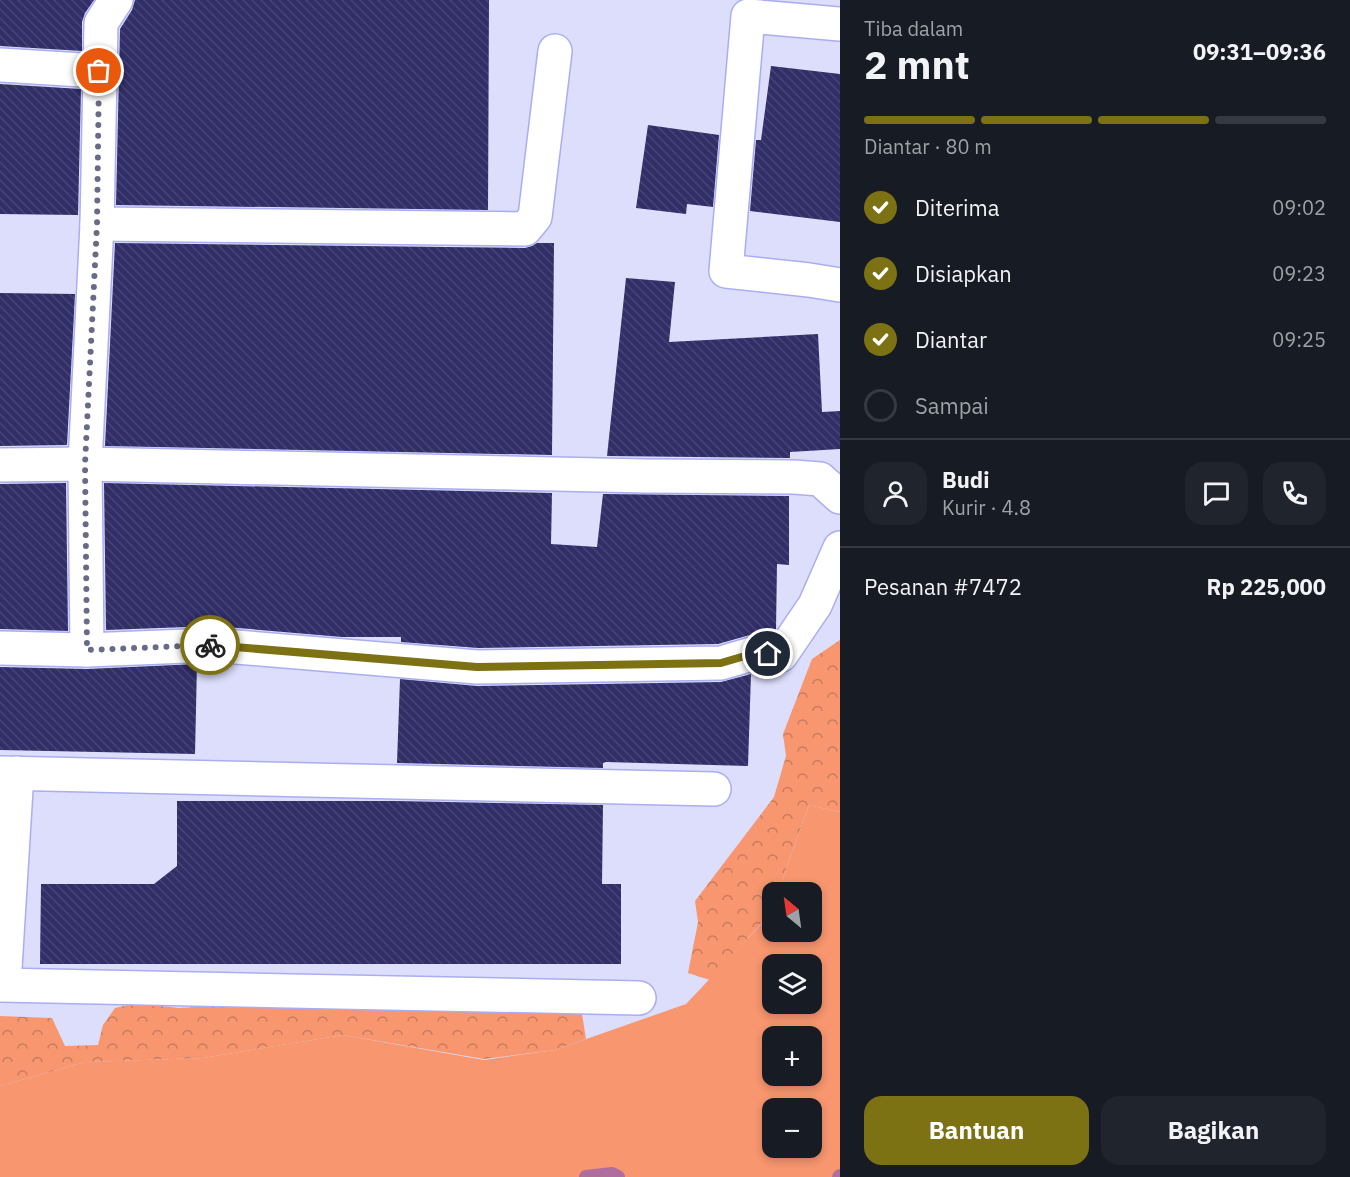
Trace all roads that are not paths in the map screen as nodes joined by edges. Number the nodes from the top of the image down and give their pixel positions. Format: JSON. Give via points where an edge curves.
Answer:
{"nodes":[{"id":1,"x":116,"y":0,"type":"edge"},
{"id":2,"x":840,"y":24,"type":"edge"},
{"id":3,"x":555,"y":51,"type":"dead end"},
{"id":4,"x":0,"y":65,"type":"edge"},
{"id":5,"x":99,"y":71,"type":"junction"},
{"id":6,"x":97,"y":224,"type":"junction"},
{"id":7,"x":840,"y":285,"type":"edge"},
{"id":8,"x":85,"y":464,"type":"junction"},
{"id":9,"x":0,"y":465,"type":"edge"},
{"id":10,"x":840,"y":497,"type":"edge"},
{"id":11,"x":840,"y":548,"type":"edge"},
{"id":12,"x":0,"y":648,"type":"edge"},
{"id":13,"x":87,"y":650,"type":"junction"},
{"id":14,"x":9,"y":773,"type":"edge"},
{"id":15,"x":714,"y":789,"type":"dead end"},
{"id":16,"x":2,"y":984,"type":"edge"},
{"id":17,"x":639,"y":998,"type":"dead end"}],
"edges":[{"from":1,"to":5,"type":"street","via":[[101,23]]},
{"from":2,"to":7,"type":"street","via":[[748,16],[726,271]]},
{"from":3,"to":6,"type":"street","via":[[535,217],[525,229]]},
{"from":4,"to":5,"type":"street"},
{"from":5,"to":6,"type":"street"},
{"from":6,"to":8,"type":"street"},
{"from":8,"to":9,"type":"street"},
{"from":8,"to":10,"type":"street","via":[[794,477],[820,479]]},
{"from":8,"to":13,"type":"street"},
{"from":11,"to":13,"type":"street","via":[[815,605],[781,655],[755,653],[721,663],[477,667],[212,645]]},
{"from":12,"to":13,"type":"street"},
{"from":14,"to":15,"type":"street"},
{"from":14,"to":16,"type":"street"},
{"from":16,"to":17,"type":"street"}]}
